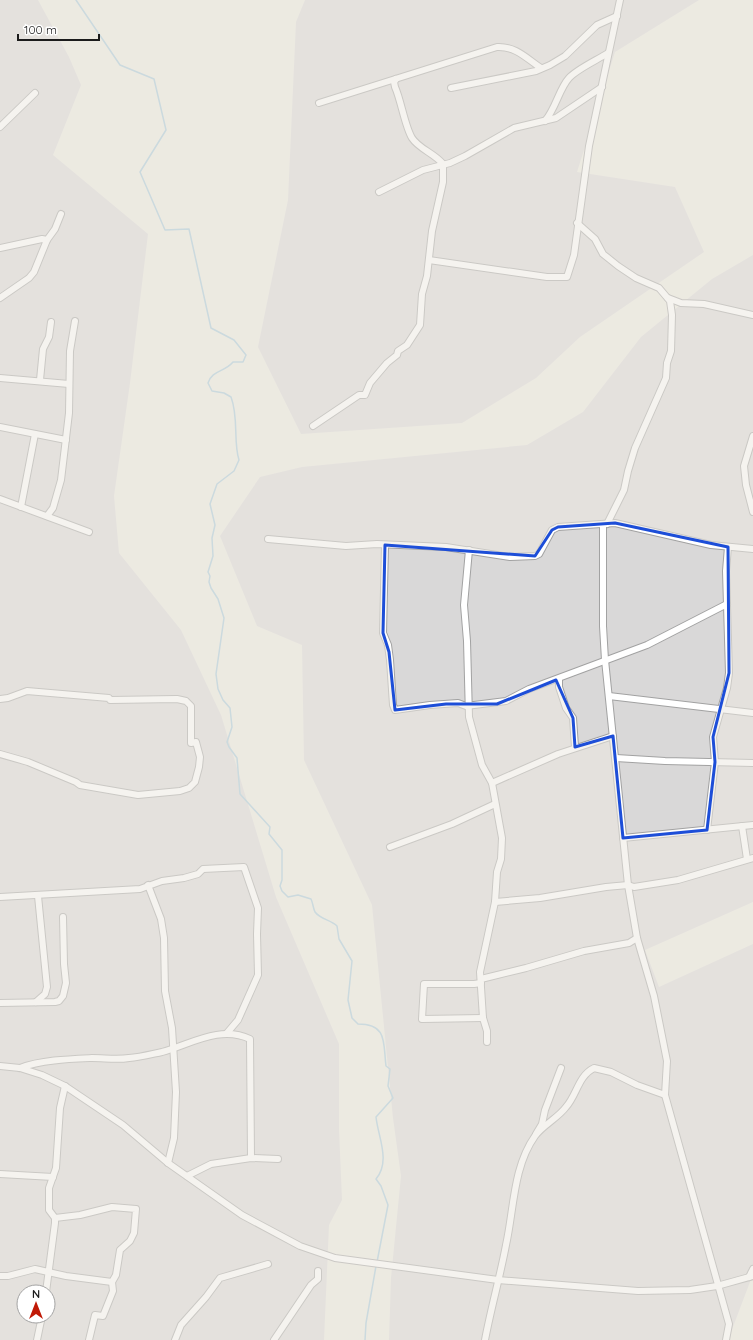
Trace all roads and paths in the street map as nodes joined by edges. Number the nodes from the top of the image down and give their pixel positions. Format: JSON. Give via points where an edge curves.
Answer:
{"nodes":[{"id":1,"x":620,"y":0,"type":"edge"},
{"id":2,"x":617,"y":16,"type":"junction"},
{"id":3,"x":608,"y":54,"type":"junction"},
{"id":4,"x":541,"y":68,"type":"junction"},
{"id":5,"x":396,"y":78,"type":"junction"},
{"id":6,"x":602,"y":87,"type":"junction"},
{"id":7,"x":451,"y":88,"type":"dead end"},
{"id":8,"x":35,"y":93,"type":"dead end"},
{"id":9,"x":319,"y":103,"type":"dead end"},
{"id":10,"x":545,"y":121,"type":"junction"},
{"id":11,"x":0,"y":127,"type":"edge"},
{"id":12,"x":444,"y":164,"type":"junction"},
{"id":13,"x":379,"y":192,"type":"dead end"},
{"id":14,"x":61,"y":214,"type":"dead end"},
{"id":15,"x":578,"y":223,"type":"junction"},
{"id":16,"x":47,"y":240,"type":"junction"},
{"id":17,"x":0,"y":248,"type":"edge"},
{"id":18,"x":429,"y":260,"type":"junction"},
{"id":19,"x":0,"y":298,"type":"edge"},
{"id":20,"x":668,"y":298,"type":"junction"},
{"id":21,"x":753,"y":315,"type":"edge"},
{"id":22,"x":75,"y":321,"type":"dead end"},
{"id":23,"x":51,"y":322,"type":"dead end"},
{"id":24,"x":0,"y":378,"type":"edge"},
{"id":25,"x":40,"y":380,"type":"junction"},
{"id":26,"x":69,"y":384,"type":"junction"},
{"id":27,"x":312,"y":426,"type":"dead end"},
{"id":28,"x":0,"y":427,"type":"edge"},
{"id":29,"x":35,"y":434,"type":"junction"},
{"id":30,"x":753,"y":436,"type":"edge"},
{"id":31,"x":66,"y":440,"type":"junction"},
{"id":32,"x":751,"y":497,"type":"edge"},
{"id":33,"x":0,"y":499,"type":"edge"},
{"id":34,"x":21,"y":507,"type":"junction"},
{"id":35,"x":753,"y":512,"type":"edge"},
{"id":36,"x":47,"y":516,"type":"junction"},
{"id":37,"x":605,"y":524,"type":"junction"},
{"id":38,"x":89,"y":532,"type":"dead end"},
{"id":39,"x":268,"y":539,"type":"dead end"},
{"id":40,"x":385,"y":545,"type":"junction"},
{"id":41,"x":728,"y":547,"type":"junction"},
{"id":42,"x":753,"y":549,"type":"edge"},
{"id":43,"x":469,"y":550,"type":"junction"},
{"id":44,"x":727,"y":604,"type":"junction"},
{"id":45,"x":605,"y":660,"type":"junction"},
{"id":46,"x":559,"y":679,"type":"junction"},
{"id":47,"x":609,"y":696,"type":"junction"},
{"id":48,"x":0,"y":699,"type":"edge"},
{"id":49,"x":468,"y":705,"type":"junction"},
{"id":50,"x":720,"y":709,"type":"junction"},
{"id":51,"x":753,"y":713,"type":"edge"},
{"id":52,"x":613,"y":736,"type":"junction"},
{"id":53,"x":575,"y":747,"type":"junction"},
{"id":54,"x":0,"y":754,"type":"edge"},
{"id":55,"x":616,"y":758,"type":"junction"},
{"id":56,"x":715,"y":762,"type":"junction"},
{"id":57,"x":753,"y":763,"type":"edge"},
{"id":58,"x":492,"y":783,"type":"junction"},
{"id":59,"x":494,"y":804,"type":"junction"},
{"id":60,"x":753,"y":825,"type":"edge"},
{"id":61,"x":742,"y":826,"type":"junction"},
{"id":62,"x":707,"y":830,"type":"junction"},
{"id":63,"x":622,"y":838,"type":"junction"},
{"id":64,"x":390,"y":847,"type":"dead end"},
{"id":65,"x":750,"y":858,"type":"edge"},
{"id":66,"x":148,"y":885,"type":"junction"},
{"id":67,"x":628,"y":885,"type":"junction"},
{"id":68,"x":38,"y":896,"type":"junction"},
{"id":69,"x":0,"y":897,"type":"edge"},
{"id":70,"x":494,"y":902,"type":"junction"},
{"id":71,"x":63,"y":917,"type":"dead end"},
{"id":72,"x":637,"y":938,"type":"junction"},
{"id":73,"x":481,"y":981,"type":"junction"},
{"id":74,"x":36,"y":1002,"type":"junction"},
{"id":75,"x":0,"y":1003,"type":"edge"},
{"id":76,"x":483,"y":1018,"type":"junction"},
{"id":77,"x":227,"y":1032,"type":"junction"},
{"id":78,"x":487,"y":1042,"type":"dead end"},
{"id":79,"x":173,"y":1048,"type":"junction"},
{"id":80,"x":0,"y":1066,"type":"edge"},
{"id":81,"x":20,"y":1068,"type":"junction"},
{"id":82,"x":562,"y":1068,"type":"dead end"},
{"id":83,"x":65,"y":1086,"type":"junction"},
{"id":84,"x":666,"y":1094,"type":"junction"},
{"id":85,"x":536,"y":1135,"type":"junction"},
{"id":86,"x":251,"y":1158,"type":"junction"},
{"id":87,"x":278,"y":1159,"type":"dead end"},
{"id":88,"x":168,"y":1163,"type":"junction"},
{"id":89,"x":0,"y":1174,"type":"edge"},
{"id":90,"x":187,"y":1176,"type":"junction"},
{"id":91,"x":42,"y":1177,"type":"junction"},
{"id":92,"x":53,"y":1177,"type":"junction"},
{"id":93,"x":49,"y":1188,"type":"junction"},
{"id":94,"x":55,"y":1218,"type":"junction"},
{"id":95,"x":268,"y":1264,"type":"dead end"},
{"id":96,"x":753,"y":1269,"type":"edge"},
{"id":97,"x":318,"y":1271,"type":"dead end"},
{"id":98,"x":49,"y":1272,"type":"junction"},
{"id":99,"x":0,"y":1276,"type":"edge"},
{"id":100,"x":751,"y":1277,"type":"edge"},
{"id":101,"x":498,"y":1280,"type":"junction"},
{"id":102,"x":112,"y":1282,"type":"junction"},
{"id":103,"x":47,"y":1284,"type":"edge"},
{"id":104,"x":718,"y":1286,"type":"junction"},
{"id":105,"x":40,"y":1324,"type":"edge"},
{"id":106,"x":37,"y":1340,"type":"edge"},
{"id":107,"x":89,"y":1340,"type":"edge"},
{"id":108,"x":175,"y":1340,"type":"edge"},
{"id":109,"x":274,"y":1340,"type":"edge"},
{"id":110,"x":485,"y":1340,"type":"edge"},
{"id":111,"x":726,"y":1340,"type":"edge"}],
"edges":[{"from":1,"to":2,"type":"street"},
{"from":2,"to":3,"type":"street"},
{"from":2,"to":4,"type":"street","via":[[597,25],[560,60]]},
{"from":3,"to":6,"type":"street"},
{"from":3,"to":10,"type":"street","via":[[569,77],[554,109]]},
{"from":4,"to":5,"type":"street","via":[[519,52],[497,47]]},
{"from":4,"to":7,"type":"street"},
{"from":5,"to":9,"type":"street","via":[[366,90]]},
{"from":5,"to":12,"type":"street","via":[[395,87],[411,137]]},
{"from":6,"to":10,"type":"street","via":[[565,113]]},
{"from":6,"to":15,"type":"street","via":[[586,164]]},
{"from":8,"to":11,"type":"street"},
{"from":10,"to":12,"type":"street","via":[[514,128],[466,156]]},
{"from":12,"to":13,"type":"street","via":[[422,170]]},
{"from":12,"to":18,"type":"street"},
{"from":14,"to":16,"type":"street"},
{"from":15,"to":18,"type":"street","via":[[572,264],[567,277],[546,277]]},
{"from":15,"to":20,"type":"street","via":[[595,239],[603,254],[636,278],[659,288]]},
{"from":16,"to":17,"type":"street"},
{"from":16,"to":19,"type":"street","via":[[29,278]]},
{"from":18,"to":27,"type":"street","via":[[422,294],[421,320],[411,340],[370,383],[365,395],[359,395]]},
{"from":20,"to":21,"type":"street","via":[[681,303],[704,304]]},
{"from":20,"to":37,"type":"street","via":[[672,324],[666,378],[635,448],[624,490]]},
{"from":22,"to":26,"type":"street","via":[[70,351]]},
{"from":23,"to":25,"type":"street"},
{"from":24,"to":25,"type":"street"},
{"from":25,"to":26,"type":"street"},
{"from":26,"to":31,"type":"street"},
{"from":28,"to":29,"type":"street"},
{"from":29,"to":31,"type":"street"},
{"from":29,"to":34,"type":"street"},
{"from":30,"to":32,"type":"street","via":[[744,466],[746,485]]},
{"from":31,"to":36,"type":"street","via":[[61,480],[53,508]]},
{"from":32,"to":35,"type":"street"},
{"from":33,"to":34,"type":"street"},
{"from":34,"to":36,"type":"street"},
{"from":36,"to":38,"type":"street"},
{"from":37,"to":41,"type":"street","via":[[615,523]]},
{"from":37,"to":43,"type":"street","via":[[558,527],[552,530],[539,554],[535,556],[510,557]]},
{"from":37,"to":45,"type":"street"},
{"from":39,"to":40,"type":"street","via":[[346,546]]},
{"from":40,"to":43,"type":"street"},
{"from":40,"to":49,"type":"street","via":[[383,633],[389,652],[395,710],[446,704]]},
{"from":41,"to":42,"type":"street"},
{"from":41,"to":44,"type":"street"},
{"from":43,"to":49,"type":"street","via":[[464,605]]},
{"from":44,"to":45,"type":"street","via":[[647,645]]},
{"from":44,"to":50,"type":"street","via":[[729,673]]},
{"from":45,"to":46,"type":"street"},
{"from":45,"to":47,"type":"street"},
{"from":46,"to":49,"type":"street","via":[[497,704]]},
{"from":46,"to":53,"type":"street","via":[[566,708],[573,718]]},
{"from":47,"to":50,"type":"street"},
{"from":47,"to":52,"type":"street"},
{"from":48,"to":54,"type":"street","via":[[27,691],[110,700],[186,701],[191,706],[190,743],[196,742],[200,757],[198,776],[189,788],[138,795],[80,785],[28,762]]},
{"from":49,"to":58,"type":"street","via":[[470,726],[476,746],[482,765]]},
{"from":50,"to":51,"type":"street"},
{"from":50,"to":56,"type":"street","via":[[713,737]]},
{"from":52,"to":53,"type":"street"},
{"from":52,"to":55,"type":"street"},
{"from":53,"to":58,"type":"street"},
{"from":55,"to":56,"type":"street"},
{"from":55,"to":63,"type":"street"},
{"from":56,"to":57,"type":"street"},
{"from":56,"to":62,"type":"street"},
{"from":58,"to":59,"type":"street"},
{"from":59,"to":64,"type":"street","via":[[452,824]]},
{"from":59,"to":70,"type":"street","via":[[501,826],[502,850]]},
{"from":60,"to":61,"type":"street"},
{"from":61,"to":62,"type":"street"},
{"from":61,"to":65,"type":"street"},
{"from":62,"to":63,"type":"street"},
{"from":63,"to":67,"type":"street"},
{"from":65,"to":67,"type":"street","via":[[678,880],[634,887]]},
{"from":66,"to":68,"type":"street","via":[[140,889]]},
{"from":66,"to":77,"type":"street","via":[[198,874],[203,869],[244,867],[258,908],[258,975],[238,1020]]},
{"from":66,"to":79,"type":"street","via":[[164,938],[165,991],[170,1011]]},
{"from":67,"to":70,"type":"street"},
{"from":67,"to":72,"type":"street"},
{"from":68,"to":69,"type":"street"},
{"from":68,"to":74,"type":"street","via":[[46,988]]},
{"from":70,"to":73,"type":"street","via":[[480,972]]},
{"from":71,"to":74,"type":"street","via":[[66,984],[63,996],[55,1002]]},
{"from":72,"to":73,"type":"street","via":[[629,943],[584,951]]},
{"from":72,"to":84,"type":"street","via":[[654,996],[668,1062]]},
{"from":73,"to":76,"type":"street"},
{"from":73,"to":76,"type":"street","via":[[474,984],[424,984],[422,1019]]},
{"from":74,"to":75,"type":"street"},
{"from":76,"to":78,"type":"street"},
{"from":77,"to":79,"type":"street"},
{"from":77,"to":86,"type":"street","via":[[250,1038]]},
{"from":79,"to":81,"type":"street","via":[[128,1058],[68,1060]]},
{"from":79,"to":88,"type":"street","via":[[176,1092],[174,1138]]},
{"from":80,"to":81,"type":"street"},
{"from":81,"to":83,"type":"street"},
{"from":82,"to":85,"type":"street"},
{"from":83,"to":88,"type":"street","via":[[123,1125]]},
{"from":83,"to":92,"type":"street","via":[[60,1108],[56,1168]]},
{"from":84,"to":85,"type":"street","via":[[638,1085],[611,1072],[594,1068],[583,1077],[567,1106]]},
{"from":84,"to":104,"type":"street"},
{"from":85,"to":101,"type":"street","via":[[526,1152],[516,1184]]},
{"from":86,"to":87,"type":"street"},
{"from":86,"to":90,"type":"street","via":[[211,1164]]},
{"from":88,"to":90,"type":"street"},
{"from":89,"to":91,"type":"street"},
{"from":90,"to":101,"type":"street","via":[[242,1215],[300,1246],[335,1258]]},
{"from":91,"to":92,"type":"street"},
{"from":91,"to":93,"type":"street"},
{"from":92,"to":93,"type":"street"},
{"from":93,"to":94,"type":"street","via":[[48,1210]]},
{"from":94,"to":98,"type":"street"},
{"from":94,"to":102,"type":"street","via":[[112,1207],[136,1209],[134,1233],[120,1250],[116,1275]]},
{"from":95,"to":108,"type":"street","via":[[220,1278],[181,1325]]},
{"from":96,"to":100,"type":"street"},
{"from":97,"to":109,"type":"street","via":[[318,1279]]},
{"from":98,"to":99,"type":"street","via":[[35,1269]]},
{"from":98,"to":102,"type":"street"},
{"from":98,"to":103,"type":"street"},
{"from":100,"to":104,"type":"street"},
{"from":101,"to":104,"type":"street","via":[[662,1292]]},
{"from":101,"to":110,"type":"street"},
{"from":102,"to":107,"type":"street","via":[[113,1291],[103,1316],[95,1316]]},
{"from":104,"to":111,"type":"street","via":[[729,1324]]},
{"from":105,"to":106,"type":"street"}]}
